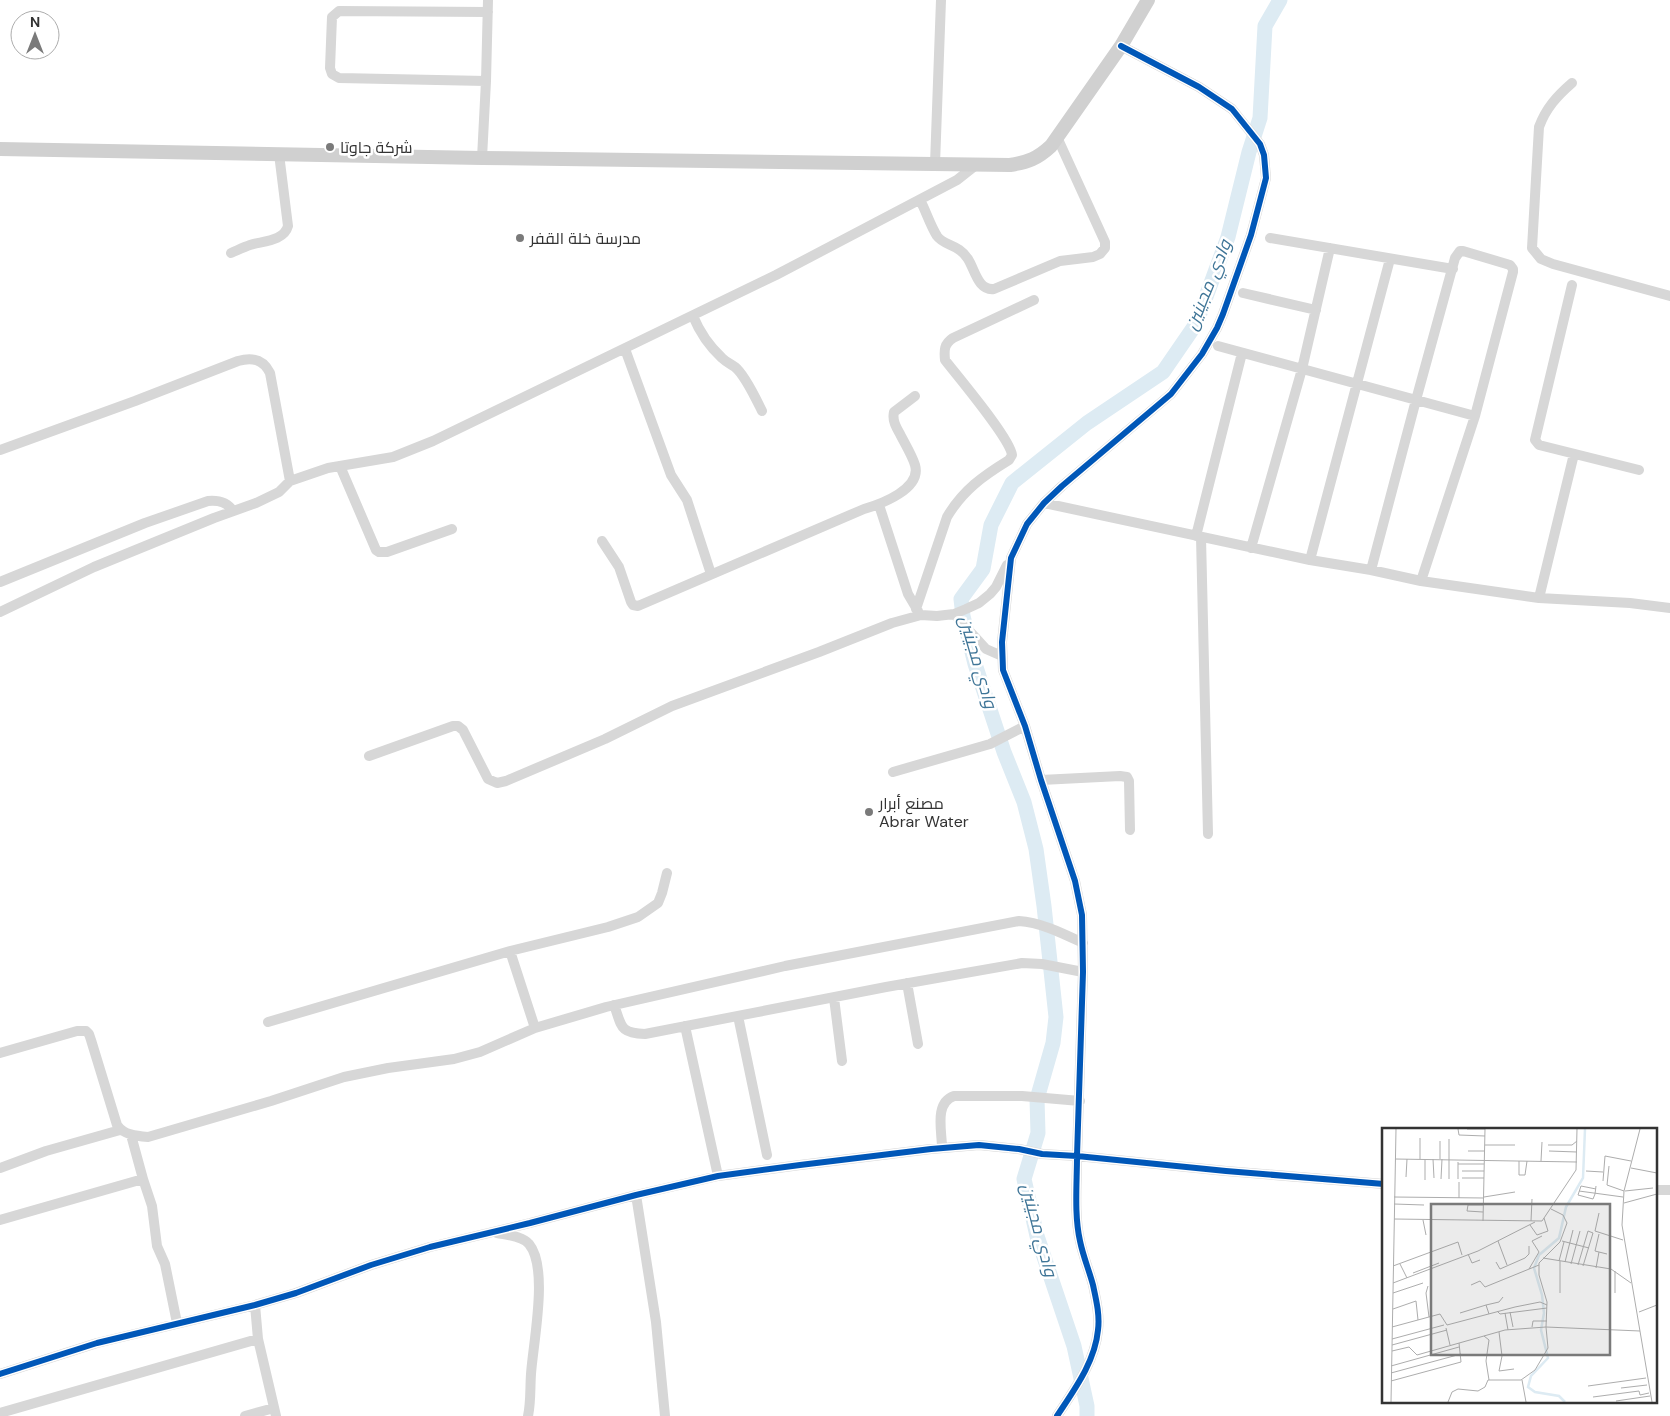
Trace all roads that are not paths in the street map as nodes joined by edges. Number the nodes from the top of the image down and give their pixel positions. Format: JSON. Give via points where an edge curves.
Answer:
{"nodes":[{"id":1,"x":488,"y":0,"type":"edge"},
{"id":2,"x":941,"y":0,"type":"edge"},
{"id":3,"x":1148,"y":0,"type":"edge"},
{"id":4,"x":488,"y":12,"type":"junction"},
{"id":5,"x":1121,"y":46,"type":"junction"},
{"id":6,"x":486,"y":80,"type":"junction"},
{"id":7,"x":1572,"y":83,"type":"dead end"},
{"id":8,"x":1057,"y":137,"type":"junction"},
{"id":9,"x":0,"y":149,"type":"edge"},
{"id":10,"x":279,"y":154,"type":"junction"},
{"id":11,"x":482,"y":158,"type":"junction"},
{"id":12,"x":936,"y":164,"type":"junction"},
{"id":13,"x":976,"y":165,"type":"junction"},
{"id":14,"x":920,"y":200,"type":"junction"},
{"id":15,"x":1270,"y":238,"type":"dead end"},
{"id":16,"x":1330,"y":248,"type":"junction"},
{"id":17,"x":232,"y":253,"type":"dead end"},
{"id":18,"x":1390,"y":259,"type":"junction"},
{"id":19,"x":1452,"y":269,"type":"junction"},
{"id":20,"x":1572,"y":285,"type":"dead end"},
{"id":21,"x":1243,"y":293,"type":"dead end"},
{"id":22,"x":1670,"y":296,"type":"edge"},
{"id":23,"x":1034,"y":300,"type":"dead end"},
{"id":24,"x":1316,"y":310,"type":"junction"},
{"id":25,"x":693,"y":316,"type":"junction"},
{"id":26,"x":1218,"y":346,"type":"dead end"},
{"id":27,"x":626,"y":348,"type":"junction"},
{"id":28,"x":1242,"y":353,"type":"junction"},
{"id":29,"x":1302,"y":369,"type":"junction"},
{"id":30,"x":1357,"y":384,"type":"junction"},
{"id":31,"x":915,"y":396,"type":"dead end"},
{"id":32,"x":1416,"y":400,"type":"junction"},
{"id":33,"x":762,"y":411,"type":"dead end"},
{"id":34,"x":1475,"y":416,"type":"junction"},
{"id":35,"x":0,"y":450,"type":"edge"},
{"id":36,"x":1574,"y":454,"type":"junction"},
{"id":37,"x":340,"y":466,"type":"junction"},
{"id":38,"x":1639,"y":470,"type":"dead end"},
{"id":39,"x":290,"y":481,"type":"junction"},
{"id":40,"x":1044,"y":504,"type":"junction"},
{"id":41,"x":879,"y":505,"type":"junction"},
{"id":42,"x":233,"y":511,"type":"junction"},
{"id":43,"x":452,"y":529,"type":"dead end"},
{"id":44,"x":1198,"y":536,"type":"junction"},
{"id":45,"x":602,"y":541,"type":"dead end"},
{"id":46,"x":1251,"y":548,"type":"junction"},
{"id":47,"x":1011,"y":558,"type":"junction"},
{"id":48,"x":1310,"y":560,"type":"junction"},
{"id":49,"x":1371,"y":570,"type":"junction"},
{"id":50,"x":711,"y":574,"type":"junction"},
{"id":51,"x":1421,"y":581,"type":"junction"},
{"id":52,"x":0,"y":582,"type":"edge"},
{"id":53,"x":1539,"y":598,"type":"junction"},
{"id":54,"x":1670,"y":608,"type":"edge"},
{"id":55,"x":0,"y":612,"type":"edge"},
{"id":56,"x":919,"y":612,"type":"junction"},
{"id":57,"x":954,"y":614,"type":"junction"},
{"id":58,"x":1002,"y":656,"type":"junction"},
{"id":59,"x":1025,"y":726,"type":"junction"},
{"id":60,"x":369,"y":756,"type":"dead end"},
{"id":61,"x":893,"y":772,"type":"dead end"},
{"id":62,"x":1041,"y":780,"type":"junction"},
{"id":63,"x":1130,"y":830,"type":"dead end"},
{"id":64,"x":1208,"y":834,"type":"dead end"},
{"id":65,"x":667,"y":873,"type":"dead end"},
{"id":66,"x":1083,"y":943,"type":"junction"},
{"id":67,"x":510,"y":951,"type":"junction"},
{"id":68,"x":1083,"y":972,"type":"junction"},
{"id":69,"x":907,"y":983,"type":"junction"},
{"id":70,"x":834,"y":998,"type":"junction"},
{"id":71,"x":614,"y":1005,"type":"junction"},
{"id":72,"x":738,"y":1016,"type":"junction"},
{"id":73,"x":268,"y":1022,"type":"dead end"},
{"id":74,"x":685,"y":1026,"type":"junction"},
{"id":75,"x":535,"y":1028,"type":"junction"},
{"id":76,"x":918,"y":1044,"type":"dead end"},
{"id":77,"x":0,"y":1053,"type":"edge"},
{"id":78,"x":842,"y":1061,"type":"dead end"},
{"id":79,"x":1080,"y":1101,"type":"junction"},
{"id":80,"x":120,"y":1130,"type":"junction"},
{"id":81,"x":131,"y":1135,"type":"junction"},
{"id":82,"x":942,"y":1148,"type":"junction"},
{"id":83,"x":767,"y":1155,"type":"dead end"},
{"id":84,"x":1077,"y":1156,"type":"junction"},
{"id":85,"x":0,"y":1168,"type":"edge"},
{"id":86,"x":718,"y":1176,"type":"junction"},
{"id":87,"x":143,"y":1179,"type":"junction"},
{"id":88,"x":1382,"y":1184,"type":"edge"},
{"id":89,"x":636,"y":1195,"type":"junction"},
{"id":90,"x":0,"y":1220,"type":"edge"},
{"id":91,"x":492,"y":1232,"type":"junction"},
{"id":92,"x":256,"y":1305,"type":"junction"},
{"id":93,"x":177,"y":1324,"type":"junction"},
{"id":94,"x":258,"y":1340,"type":"junction"},
{"id":95,"x":0,"y":1374,"type":"edge"},
{"id":96,"x":275,"y":1412,"type":"edge"},
{"id":97,"x":0,"y":1413,"type":"edge"},
{"id":98,"x":245,"y":1416,"type":"edge"},
{"id":99,"x":528,"y":1416,"type":"edge"},
{"id":100,"x":665,"y":1416,"type":"edge"},
{"id":101,"x":1057,"y":1416,"type":"edge"}],
"edges":[{"from":1,"to":4,"type":"street"},
{"from":2,"to":12,"type":"street"},
{"from":3,"to":5,"type":"street"},
{"from":4,"to":6,"type":"street"},
{"from":4,"to":6,"type":"street","via":[[340,11],[332,17],[330,68],[332,74],[339,78]]},
{"from":5,"to":8,"type":"street"},
{"from":5,"to":40,"type":"street","via":[[1232,109],[1260,144],[1266,165],[1264,187],[1223,314],[1210,340],[1171,394]]},
{"from":6,"to":11,"type":"street"},
{"from":7,"to":22,"type":"street","via":[[1549,106],[1540,127],[1532,248],[1541,259],[1553,264]]},
{"from":8,"to":13,"type":"street","via":[[1051,146],[1032,160],[1010,165]]},
{"from":8,"to":14,"type":"street","via":[[1104,242],[1105,248],[1093,258],[1060,261],[987,290],[982,287],[968,257],[938,237]]},
{"from":9,"to":10,"type":"street"},
{"from":10,"to":11,"type":"street"},
{"from":10,"to":17,"type":"street","via":[[287,230],[277,238]]},
{"from":11,"to":12,"type":"street"},
{"from":12,"to":13,"type":"street"},
{"from":13,"to":14,"type":"street","via":[[957,180]]},
{"from":14,"to":25,"type":"street"},
{"from":15,"to":16,"type":"street"},
{"from":16,"to":18,"type":"street"},
{"from":16,"to":24,"type":"street"},
{"from":18,"to":19,"type":"street"},
{"from":18,"to":30,"type":"street"},
{"from":19,"to":32,"type":"street"},
{"from":19,"to":34,"type":"street","via":[[1462,251],[1510,265],[1513,269]]},
{"from":20,"to":36,"type":"street","via":[[1534,437],[1539,445]]},
{"from":21,"to":24,"type":"street"},
{"from":23,"to":56,"type":"street","via":[[953,338],[945,346],[945,360],[998,430],[1012,455],[975,482],[951,510]]},
{"from":24,"to":29,"type":"street"},
{"from":25,"to":27,"type":"street"},
{"from":25,"to":33,"type":"street","via":[[707,342],[743,376]]},
{"from":26,"to":28,"type":"street"},
{"from":27,"to":37,"type":"street","via":[[433,441],[393,457]]},
{"from":27,"to":50,"type":"street","via":[[671,475],[687,500]]},
{"from":28,"to":29,"type":"street"},
{"from":28,"to":44,"type":"street"},
{"from":29,"to":30,"type":"street"},
{"from":29,"to":46,"type":"street"},
{"from":30,"to":32,"type":"street"},
{"from":30,"to":48,"type":"street"},
{"from":31,"to":41,"type":"street","via":[[893,416],[915,466],[912,484]]},
{"from":32,"to":34,"type":"street"},
{"from":32,"to":49,"type":"street"},
{"from":34,"to":51,"type":"street"},
{"from":35,"to":39,"type":"street","via":[[238,360],[254,359],[267,366],[270,373]]},
{"from":36,"to":38,"type":"street"},
{"from":36,"to":53,"type":"street"},
{"from":37,"to":39,"type":"street"},
{"from":37,"to":43,"type":"street","via":[[379,552]]},
{"from":39,"to":42,"type":"street","via":[[279,492]]},
{"from":40,"to":44,"type":"street"},
{"from":40,"to":47,"type":"street","via":[[1027,524]]},
{"from":41,"to":50,"type":"street"},
{"from":41,"to":56,"type":"street","via":[[908,594]]},
{"from":42,"to":52,"type":"street","via":[[223,502],[208,501]]},
{"from":42,"to":55,"type":"street","via":[[94,567]]},
{"from":44,"to":46,"type":"street"},
{"from":44,"to":64,"type":"street"},
{"from":45,"to":50,"type":"street","via":[[619,567],[633,605],[638,606]]},
{"from":46,"to":48,"type":"street"},
{"from":47,"to":57,"type":"street","via":[[996,587],[979,603]]},
{"from":47,"to":58,"type":"street"},
{"from":48,"to":49,"type":"street"},
{"from":49,"to":51,"type":"street"},
{"from":51,"to":53,"type":"street"},
{"from":53,"to":54,"type":"street"},
{"from":56,"to":57,"type":"street","via":[[937,616]]},
{"from":56,"to":60,"type":"street","via":[[672,706],[506,781],[497,783],[488,779],[458,726]]},
{"from":57,"to":58,"type":"street","via":[[986,650]]},
{"from":58,"to":59,"type":"street","via":[[1003,670]]},
{"from":59,"to":61,"type":"street","via":[[990,744]]},
{"from":59,"to":62,"type":"street"},
{"from":62,"to":63,"type":"street","via":[[1127,778]]},
{"from":62,"to":66,"type":"street","via":[[1075,881],[1082,915]]},
{"from":65,"to":67,"type":"street","via":[[658,903],[638,918]]},
{"from":66,"to":68,"type":"street"},
{"from":66,"to":71,"type":"street","via":[[1032,923],[1012,922],[785,966]]},
{"from":67,"to":73,"type":"street"},
{"from":67,"to":75,"type":"street"},
{"from":68,"to":69,"type":"street","via":[[1022,963]]},
{"from":68,"to":79,"type":"street"},
{"from":69,"to":70,"type":"street"},
{"from":69,"to":76,"type":"street"},
{"from":70,"to":72,"type":"street"},
{"from":70,"to":78,"type":"street"},
{"from":71,"to":74,"type":"street","via":[[623,1028],[631,1033],[645,1034]]},
{"from":71,"to":75,"type":"street"},
{"from":72,"to":74,"type":"street"},
{"from":72,"to":83,"type":"street"},
{"from":74,"to":86,"type":"street"},
{"from":75,"to":81,"type":"street","via":[[480,1052],[454,1059],[344,1077],[148,1137]]},
{"from":77,"to":80,"type":"street","via":[[86,1031]]},
{"from":79,"to":82,"type":"street","via":[[1022,1096],[963,1095],[947,1098],[941,1108]]},
{"from":79,"to":84,"type":"street"},
{"from":80,"to":81,"type":"street"},
{"from":80,"to":85,"type":"street"},
{"from":81,"to":87,"type":"street"},
{"from":82,"to":84,"type":"street","via":[[978,1145]]},
{"from":82,"to":86,"type":"street"},
{"from":84,"to":88,"type":"street"},
{"from":84,"to":101,"type":"street","via":[[1078,1226],[1093,1285],[1098,1330],[1085,1370]]},
{"from":86,"to":89,"type":"street"},
{"from":87,"to":90,"type":"street"},
{"from":87,"to":93,"type":"street","via":[[152,1206],[155,1238],[165,1264]]},
{"from":89,"to":91,"type":"street"},
{"from":89,"to":100,"type":"street","via":[[656,1322]]},
{"from":91,"to":92,"type":"street","via":[[391,1258]]},
{"from":91,"to":99,"type":"street","via":[[528,1242],[537,1262],[539,1286]]},
{"from":92,"to":93,"type":"street"},
{"from":92,"to":94,"type":"street"},
{"from":93,"to":95,"type":"street","via":[[97,1343]]},
{"from":94,"to":96,"type":"street"},
{"from":94,"to":97,"type":"street"},
{"from":96,"to":98,"type":"street"}]}
